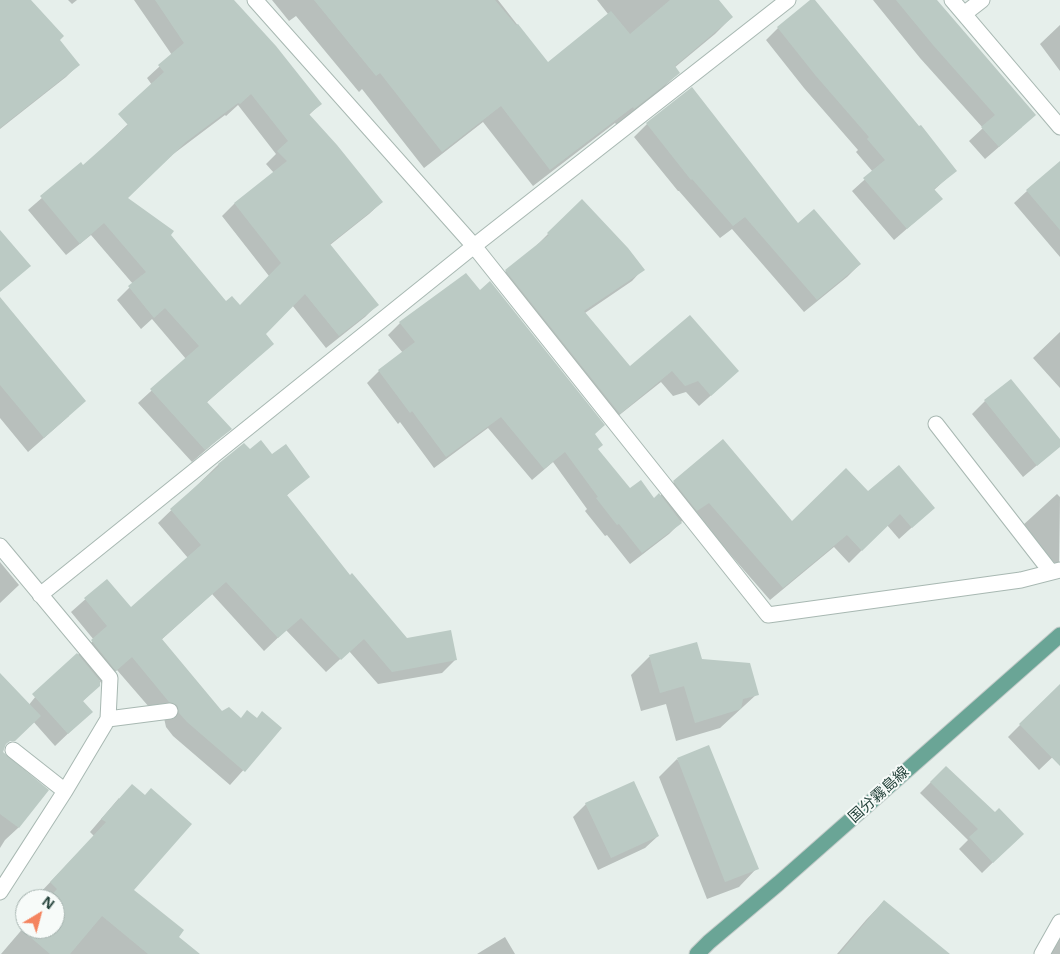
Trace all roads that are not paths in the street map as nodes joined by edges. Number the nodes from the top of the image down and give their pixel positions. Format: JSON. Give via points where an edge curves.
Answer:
{"nodes":[{"id":1,"x":255,"y":0,"type":"edge"},
{"id":2,"x":788,"y":0,"type":"edge"},
{"id":3,"x":952,"y":0,"type":"edge"},
{"id":4,"x":982,"y":0,"type":"edge"},
{"id":5,"x":964,"y":14,"type":"junction"},
{"id":6,"x":1059,"y":124,"type":"edge"},
{"id":7,"x":474,"y":246,"type":"junction"},
{"id":8,"x":936,"y":424,"type":"dead end"},
{"id":9,"x":0,"y":546,"type":"edge"},
{"id":10,"x":1056,"y":571,"type":"edge"},
{"id":11,"x":40,"y":595,"type":"junction"},
{"id":12,"x":1060,"y":634,"type":"edge"},
{"id":13,"x":170,"y":712,"type":"dead end"},
{"id":14,"x":108,"y":719,"type":"junction"},
{"id":15,"x":13,"y":750,"type":"dead end"},
{"id":16,"x":65,"y":790,"type":"junction"},
{"id":17,"x":0,"y":892,"type":"edge"},
{"id":18,"x":1060,"y":922,"type":"edge"},
{"id":19,"x":697,"y":954,"type":"edge"},
{"id":20,"x":1042,"y":954,"type":"edge"}],
"edges":[{"from":1,"to":7,"type":"street"},
{"from":2,"to":7,"type":"street"},
{"from":3,"to":5,"type":"street"},
{"from":4,"to":5,"type":"street"},
{"from":5,"to":6,"type":"street"},
{"from":7,"to":10,"type":"street","via":[[768,615],[1021,580]]},
{"from":7,"to":11,"type":"street"},
{"from":8,"to":10,"type":"street"},
{"from":9,"to":11,"type":"street"},
{"from":11,"to":14,"type":"street","via":[[110,678]]},
{"from":12,"to":19,"type":"main road","name":"国分霧島線"},
{"from":13,"to":14,"type":"street"},
{"from":14,"to":16,"type":"street"},
{"from":15,"to":16,"type":"street"},
{"from":16,"to":17,"type":"street"},
{"from":18,"to":20,"type":"street"}]}
